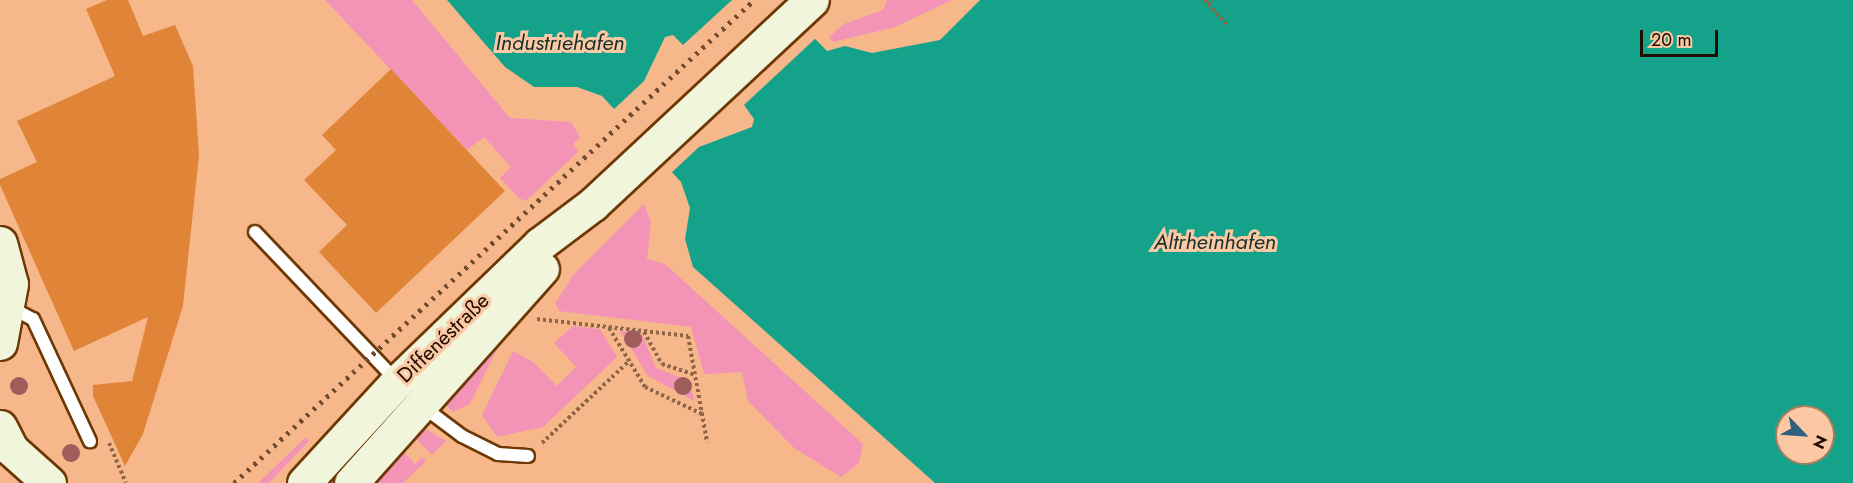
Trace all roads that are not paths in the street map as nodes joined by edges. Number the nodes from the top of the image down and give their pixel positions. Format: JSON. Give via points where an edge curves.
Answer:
{"nodes":[{"id":1,"x":805,"y":6,"type":"edge"},
{"id":2,"x":255,"y":232,"type":"dead end"},
{"id":3,"x":0,"y":243,"type":"edge"},
{"id":4,"x":9,"y":307,"type":"junction"},
{"id":5,"x":0,"y":343,"type":"edge"},
{"id":6,"x":409,"y":394,"type":"junction"},
{"id":7,"x":0,"y":426,"type":"edge"},
{"id":8,"x":90,"y":441,"type":"dead end"},
{"id":9,"x":528,"y":456,"type":"road end"},
{"id":10,"x":335,"y":469,"type":"edge"},
{"id":11,"x":48,"y":483,"type":"edge"},
{"id":12,"x":304,"y":483,"type":"edge"},
{"id":13,"x":351,"y":483,"type":"edge"}],
"edges":[{"from":1,"to":6,"type":"main road","name":"Diffenéstraße","via":[[604,193],[540,244]]},
{"from":2,"to":6,"type":"lane"},
{"from":3,"to":4,"type":"main road","via":[[8,261]]},
{"from":4,"to":5,"type":"main road"},
{"from":4,"to":8,"type":"lane","via":[[33,319]]},
{"from":6,"to":9,"type":"lane","via":[[462,436],[498,454]]},
{"from":6,"to":10,"type":"main road","name":"Diffenéstraße"},
{"from":6,"to":13,"type":"main road","name":"Diffenéstraße"},
{"from":7,"to":11,"type":"main road","via":[[11,448]]},
{"from":10,"to":12,"type":"main road","name":"Diffenéstraße"}]}
